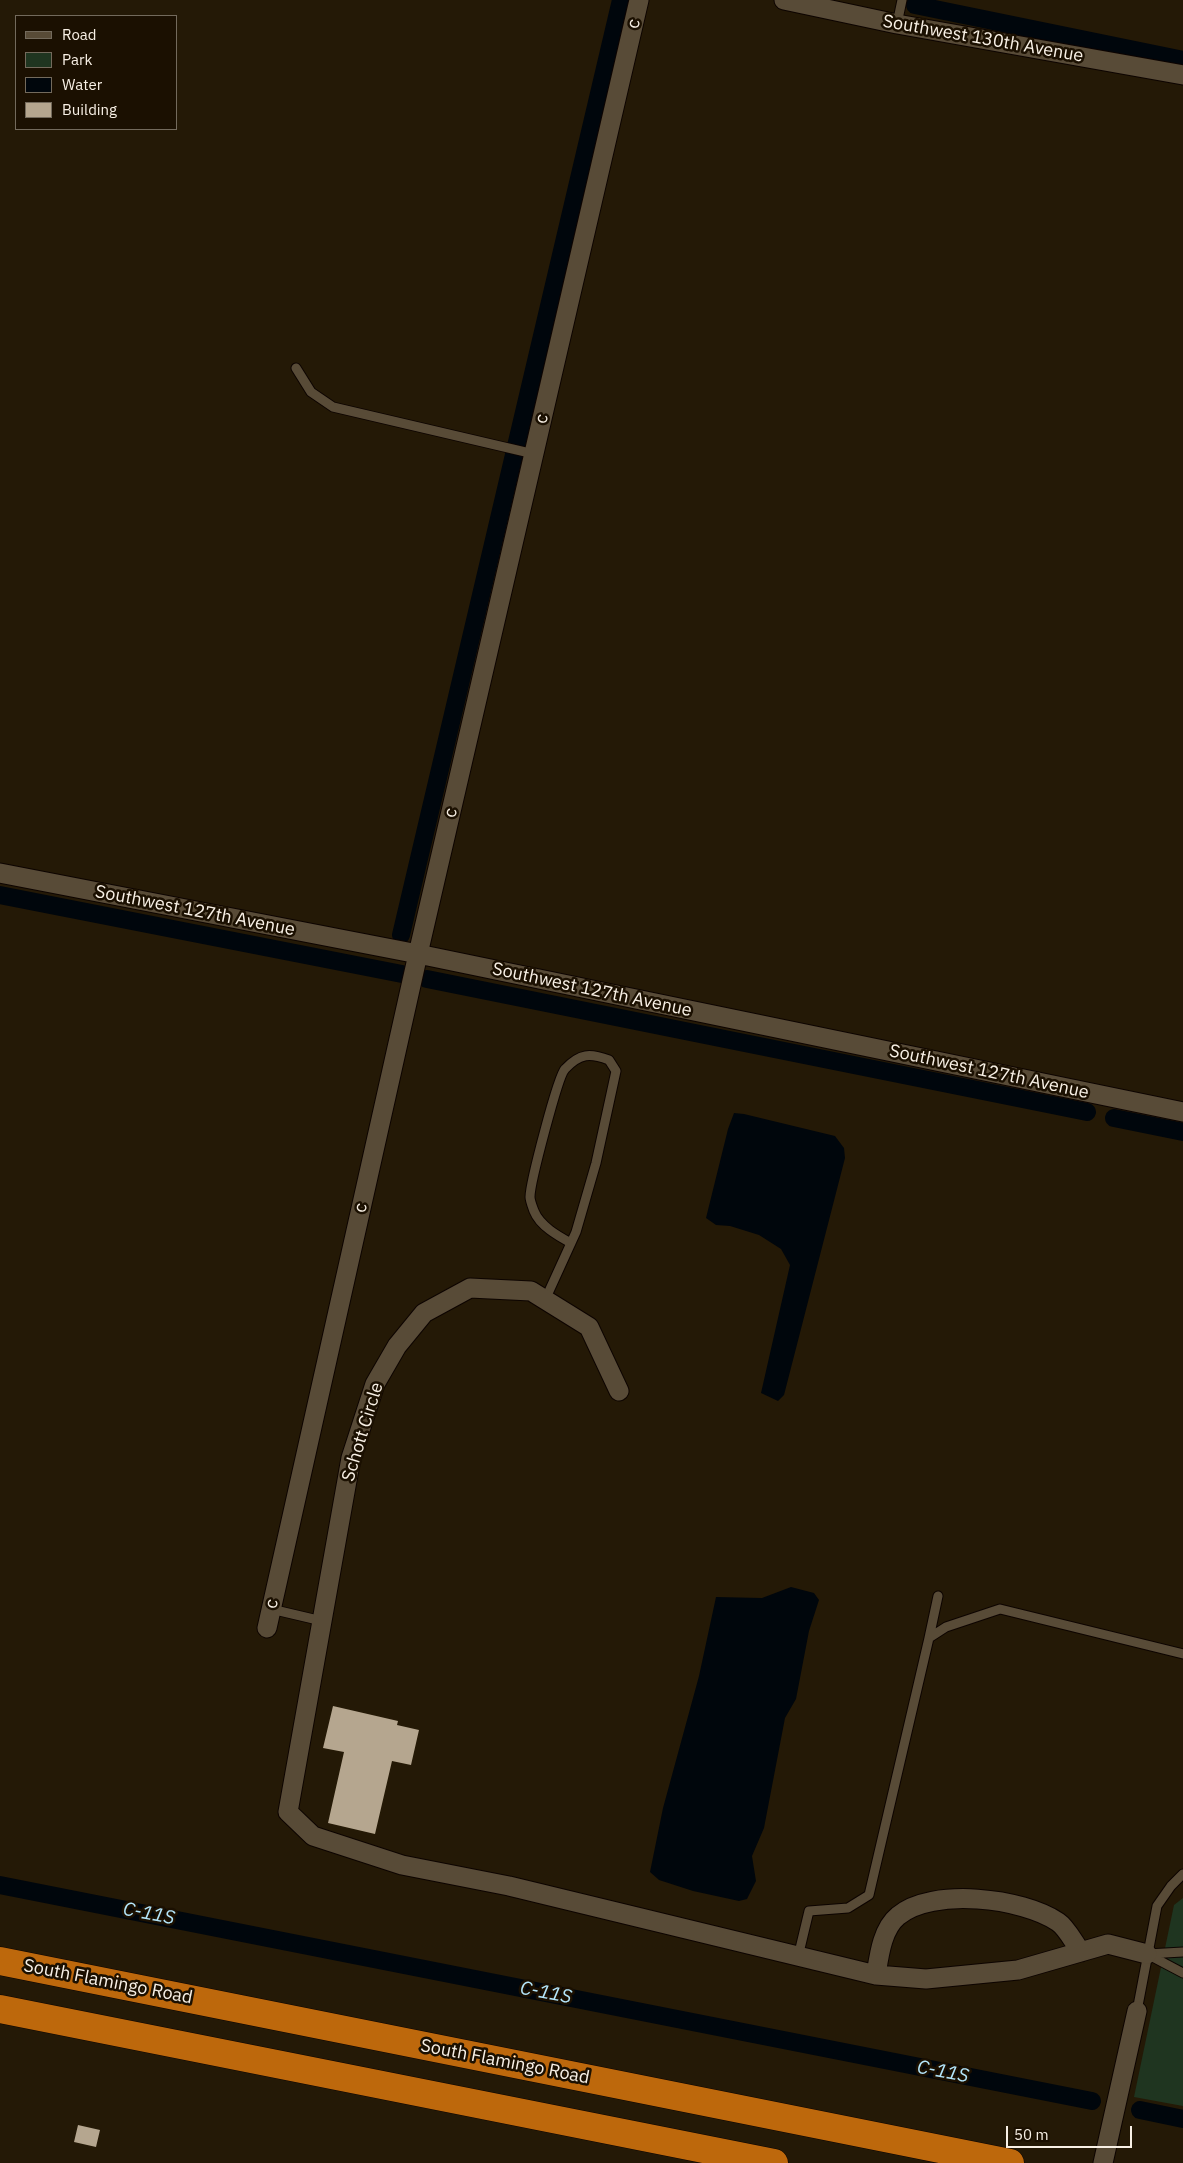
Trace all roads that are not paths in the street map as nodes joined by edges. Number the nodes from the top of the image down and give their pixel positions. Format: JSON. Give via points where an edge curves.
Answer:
{"nodes":[{"id":1,"x":639,"y":0,"type":"edge"},
{"id":2,"x":784,"y":0,"type":"edge"},
{"id":3,"x":902,"y":0,"type":"edge"},
{"id":4,"x":897,"y":24,"type":"junction"},
{"id":5,"x":1183,"y":75,"type":"edge"},
{"id":6,"x":296,"y":368,"type":"dead end"},
{"id":7,"x":531,"y":453,"type":"junction"},
{"id":8,"x":0,"y":873,"type":"edge"},
{"id":9,"x":418,"y":954,"type":"junction"},
{"id":10,"x":1183,"y":1112,"type":"edge"},
{"id":11,"x":571,"y":1243,"type":"junction"},
{"id":12,"x":545,"y":1300,"type":"junction"},
{"id":13,"x":619,"y":1391,"type":"dead end"},
{"id":14,"x":938,"y":1596,"type":"dead end"},
{"id":15,"x":271,"y":1609,"type":"junction"},
{"id":16,"x":322,"y":1621,"type":"junction"},
{"id":17,"x":267,"y":1628,"type":"dead end"},
{"id":18,"x":929,"y":1638,"type":"junction"},
{"id":19,"x":1183,"y":1654,"type":"edge"},
{"id":20,"x":1183,"y":1874,"type":"edge"},
{"id":21,"x":1081,"y":1952,"type":"junction"},
{"id":22,"x":1183,"y":1952,"type":"edge"},
{"id":23,"x":1147,"y":1954,"type":"junction"},
{"id":24,"x":798,"y":1957,"type":"junction"},
{"id":25,"x":0,"y":1961,"type":"edge"},
{"id":26,"x":1183,"y":1973,"type":"edge"},
{"id":27,"x":876,"y":1975,"type":"junction"},
{"id":28,"x":0,"y":2009,"type":"edge"},
{"id":29,"x":1137,"y":2011,"type":"joint"},
{"id":30,"x":1104,"y":2159,"type":"edge"},
{"id":31,"x":774,"y":2163,"type":"edge"},
{"id":32,"x":1010,"y":2163,"type":"edge"}],
"edges":[{"from":1,"to":7,"type":"street","name":"c"},
{"from":2,"to":4,"type":"street","name":"Southwest 130th Avenue"},
{"from":3,"to":4,"type":"lane"},
{"from":4,"to":5,"type":"street","name":"Southwest 130th Avenue"},
{"from":6,"to":7,"type":"lane","via":[[311,392],[333,407]]},
{"from":7,"to":9,"type":"street","name":"c"},
{"from":8,"to":9,"type":"street","name":"Southwest 127th Avenue"},
{"from":9,"to":10,"type":"street","name":"Southwest 127th Avenue"},
{"from":9,"to":15,"type":"street","name":"c"},
{"from":11,"to":11,"type":"lane","via":[[596,1163],[616,1071],[609,1060],[594,1054],[580,1057],[564,1070],[547,1121],[530,1197],[534,1213],[556,1235]]},
{"from":11,"to":12,"type":"lane"},
{"from":12,"to":13,"type":"street","name":"Schott Circle","via":[[589,1327]]},
{"from":12,"to":16,"type":"street","name":"Schott Circle","via":[[531,1291],[470,1288],[424,1313],[397,1346],[375,1384],[351,1458]]},
{"from":14,"to":18,"type":"lane"},
{"from":15,"to":16,"type":"lane"},
{"from":15,"to":17,"type":"street","name":"c"},
{"from":16,"to":24,"type":"street","name":"Schott Circle","via":[[288,1812],[313,1836],[402,1865],[510,1886]]},
{"from":18,"to":19,"type":"lane","via":[[946,1628],[1000,1609]]},
{"from":18,"to":24,"type":"lane","via":[[869,1895],[848,1908],[809,1911]]},
{"from":20,"to":23,"type":"lane","via":[[1157,1906]]},
{"from":21,"to":23,"type":"street","via":[[1108,1944]]},
{"from":21,"to":27,"type":"street","via":[[1018,1970],[926,1979]]},
{"from":21,"to":27,"type":"street","via":[[1059,1923],[1026,1908],[1006,1902],[954,1899],[914,1905],[897,1916],[886,1933]]},
{"from":22,"to":23,"type":"lane"},
{"from":23,"to":26,"type":"lane"},
{"from":23,"to":29,"type":"lane"},
{"from":24,"to":27,"type":"street"},
{"from":25,"to":32,"type":"highway","name":"South Flamingo Road"},
{"from":28,"to":31,"type":"highway"},
{"from":29,"to":30,"type":"street"}]}
